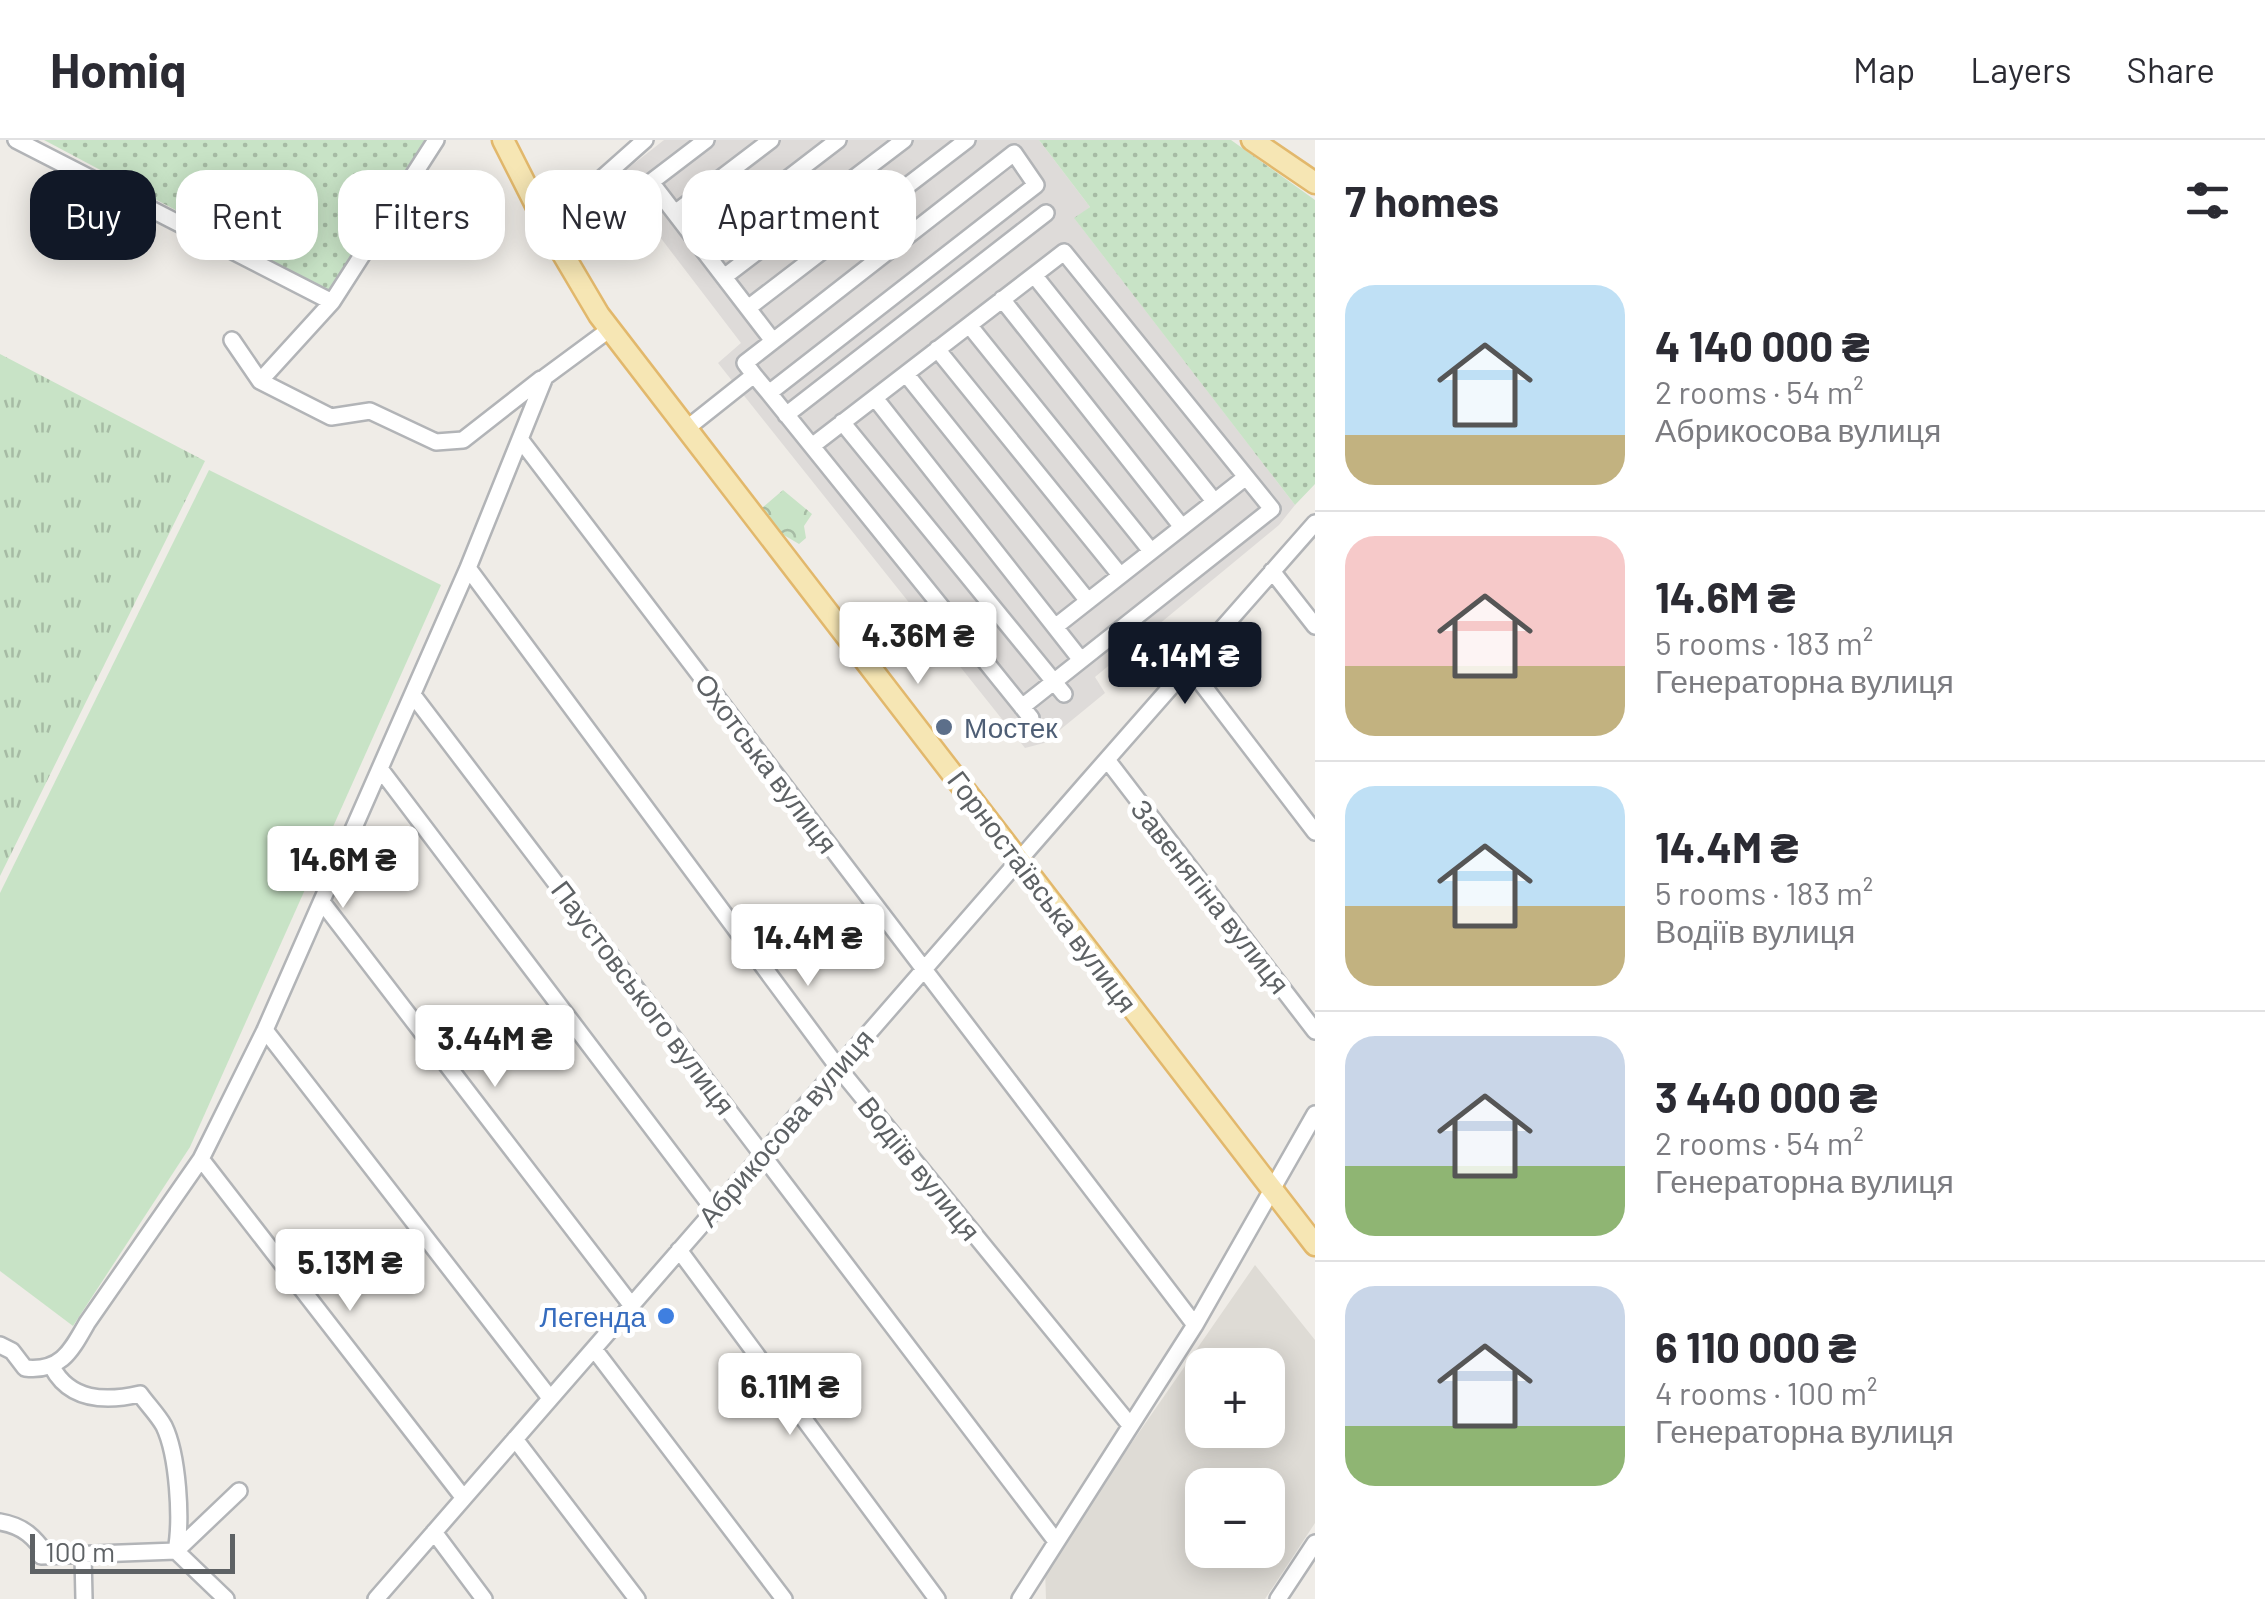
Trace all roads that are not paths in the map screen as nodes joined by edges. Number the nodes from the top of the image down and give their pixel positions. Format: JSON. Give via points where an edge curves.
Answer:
{"nodes":[{"id":1,"x":16,"y":140,"type":"edge"},
{"id":2,"x":436,"y":140,"type":"edge"},
{"id":3,"x":503,"y":140,"type":"edge"},
{"id":4,"x":645,"y":140,"type":"edge"},
{"id":5,"x":706,"y":140,"type":"edge"},
{"id":6,"x":771,"y":140,"type":"edge"},
{"id":7,"x":838,"y":140,"type":"edge"},
{"id":8,"x":904,"y":140,"type":"edge"},
{"id":9,"x":968,"y":140,"type":"edge"},
{"id":10,"x":1252,"y":140,"type":"edge"},
{"id":11,"x":1008,"y":146,"type":"edge"},
{"id":12,"x":611,"y":170,"type":"edge"},
{"id":13,"x":799,"y":170,"type":"edge"},
{"id":14,"x":662,"y":174,"type":"edge"},
{"id":15,"x":1315,"y":183,"type":"edge"},
{"id":16,"x":525,"y":184,"type":"edge"},
{"id":17,"x":662,"y":196,"type":"edge"},
{"id":18,"x":675,"y":213,"type":"junction"},
{"id":19,"x":1046,"y":213,"type":"dead end"},
{"id":20,"x":682,"y":222,"type":"edge"},
{"id":21,"x":567,"y":260,"type":"edge"},
{"id":22,"x":711,"y":260,"type":"edge"},
{"id":23,"x":1034,"y":275,"type":"junction"},
{"id":24,"x":724,"y":277,"type":"junction"},
{"id":25,"x":1002,"y":300,"type":"junction"},
{"id":26,"x":332,"y":302,"type":"junction"},
{"id":27,"x":748,"y":308,"type":"junction"},
{"id":28,"x":969,"y":325,"type":"junction"},
{"id":29,"x":610,"y":329,"type":"junction"},
{"id":30,"x":232,"y":340,"type":"dead end"},
{"id":31,"x":773,"y":341,"type":"junction"},
{"id":32,"x":938,"y":349,"type":"junction"},
{"id":33,"x":906,"y":374,"type":"junction"},
{"id":34,"x":754,"y":375,"type":"junction"},
{"id":35,"x":545,"y":377,"type":"junction"},
{"id":36,"x":260,"y":381,"type":"junction"},
{"id":37,"x":769,"y":394,"type":"junction"},
{"id":38,"x":874,"y":398,"type":"junction"},
{"id":39,"x":786,"y":415,"type":"junction"},
{"id":40,"x":842,"y":422,"type":"junction"},
{"id":41,"x":686,"y":429,"type":"junction"},
{"id":42,"x":520,"y":439,"type":"junction"},
{"id":43,"x":812,"y":446,"type":"junction"},
{"id":44,"x":1246,"y":476,"type":"junction"},
{"id":45,"x":1214,"y":501,"type":"junction"},
{"id":46,"x":1315,"y":523,"type":"edge"},
{"id":47,"x":1182,"y":527,"type":"junction"},
{"id":48,"x":1151,"y":551,"type":"junction"},
{"id":49,"x":468,"y":568,"type":"junction"},
{"id":50,"x":1272,"y":572,"type":"junction"},
{"id":51,"x":1120,"y":576,"type":"junction"},
{"id":52,"x":1088,"y":600,"type":"junction"},
{"id":53,"x":1055,"y":626,"type":"junction"},
{"id":54,"x":1315,"y":626,"type":"edge"},
{"id":55,"x":1082,"y":660,"type":"junction"},
{"id":56,"x":1189,"y":668,"type":"junction"},
{"id":57,"x":1059,"y":688,"type":"junction"},
{"id":58,"x":413,"y":694,"type":"junction"},
{"id":59,"x":1108,"y":761,"type":"junction"},
{"id":60,"x":381,"y":770,"type":"junction"},
{"id":61,"x":1315,"y":832,"type":"edge"},
{"id":62,"x":1021,"y":861,"type":"junction"},
{"id":63,"x":322,"y":902,"type":"junction"},
{"id":64,"x":923,"y":967,"type":"junction"},
{"id":65,"x":265,"y":1030,"type":"junction"},
{"id":66,"x":1315,"y":1031,"type":"edge"},
{"id":67,"x":837,"y":1066,"type":"junction"},
{"id":68,"x":1315,"y":1114,"type":"edge"},
{"id":69,"x":764,"y":1152,"type":"junction"},
{"id":70,"x":201,"y":1158,"type":"junction"},
{"id":71,"x":1272,"y":1190,"type":"junction"},
{"id":72,"x":714,"y":1210,"type":"junction"},
{"id":73,"x":1315,"y":1245,"type":"edge"},
{"id":74,"x":679,"y":1250,"type":"junction"},
{"id":75,"x":632,"y":1306,"type":"junction"},
{"id":76,"x":1195,"y":1325,"type":"junction"},
{"id":77,"x":0,"y":1345,"type":"edge"},
{"id":78,"x":594,"y":1349,"type":"junction"},
{"id":79,"x":52,"y":1368,"type":"junction"},
{"id":80,"x":550,"y":1398,"type":"junction"},
{"id":81,"x":1130,"y":1424,"type":"junction"},
{"id":82,"x":514,"y":1439,"type":"junction"},
{"id":83,"x":240,"y":1491,"type":"dead end"},
{"id":84,"x":463,"y":1498,"type":"junction"},
{"id":85,"x":0,"y":1522,"type":"edge"},
{"id":86,"x":434,"y":1532,"type":"junction"},
{"id":87,"x":1055,"y":1540,"type":"junction"},
{"id":88,"x":1315,"y":1543,"type":"edge"},
{"id":89,"x":176,"y":1551,"type":"junction"},
{"id":90,"x":84,"y":1555,"type":"junction"},
{"id":91,"x":84,"y":1599,"type":"edge"},
{"id":92,"x":226,"y":1599,"type":"edge"},
{"id":93,"x":376,"y":1599,"type":"edge"},
{"id":94,"x":484,"y":1599,"type":"edge"},
{"id":95,"x":638,"y":1599,"type":"edge"},
{"id":96,"x":784,"y":1599,"type":"edge"},
{"id":97,"x":937,"y":1599,"type":"edge"},
{"id":98,"x":1020,"y":1599,"type":"edge"},
{"id":99,"x":1278,"y":1599,"type":"edge"}],
"edges":[{"from":1,"to":26,"type":"street"},
{"from":2,"to":26,"type":"street"},
{"from":3,"to":16,"type":"main road","name":"Горностаївська вулиця"},
{"from":4,"to":12,"type":"street"},
{"from":5,"to":14,"type":"street"},
{"from":6,"to":18,"type":"street"},
{"from":7,"to":13,"type":"street"},
{"from":8,"to":24,"type":"street"},
{"from":9,"to":27,"type":"street"},
{"from":10,"to":15,"type":"main road"},
{"from":11,"to":31,"type":"street"},
{"from":11,"to":37,"type":"street","via":[[1036,185]]},
{"from":17,"to":18,"type":"street"},
{"from":18,"to":20,"type":"street"},
{"from":19,"to":39,"type":"street"},
{"from":21,"to":29,"type":"main road","name":"Горностаївська вулиця"},
{"from":22,"to":24,"type":"street"},
{"from":23,"to":25,"type":"street"},
{"from":23,"to":44,"type":"street","via":[[1064,252]]},
{"from":23,"to":45,"type":"street"},
{"from":24,"to":27,"type":"street"},
{"from":25,"to":28,"type":"street"},
{"from":25,"to":47,"type":"street"},
{"from":26,"to":36,"type":"street"},
{"from":27,"to":31,"type":"street"},
{"from":28,"to":32,"type":"street"},
{"from":28,"to":48,"type":"street"},
{"from":29,"to":35,"type":"street"},
{"from":29,"to":41,"type":"main road","name":"Горностаївська вулиця"},
{"from":30,"to":36,"type":"street"},
{"from":31,"to":34,"type":"street","via":[[745,362]]},
{"from":32,"to":33,"type":"street"},
{"from":32,"to":51,"type":"street"},
{"from":33,"to":38,"type":"street"},
{"from":33,"to":52,"type":"street"},
{"from":34,"to":37,"type":"street"},
{"from":34,"to":41,"type":"street"},
{"from":35,"to":36,"type":"street","via":[[463,440],[436,442],[370,411],[330,417]]},
{"from":35,"to":42,"type":"street"},
{"from":37,"to":39,"type":"street"},
{"from":38,"to":40,"type":"street"},
{"from":38,"to":53,"type":"street"},
{"from":39,"to":43,"type":"street"},
{"from":40,"to":43,"type":"street"},
{"from":40,"to":57,"type":"street"},
{"from":41,"to":62,"type":"main road","name":"Горностаївська вулиця"},
{"from":42,"to":49,"type":"street"},
{"from":42,"to":64,"type":"street","name":"Охотська вулиця"},
{"from":43,"to":57,"type":"street","via":[[1026,712]]},
{"from":44,"to":45,"type":"street"},
{"from":44,"to":55,"type":"street","via":[[1272,509]]},
{"from":45,"to":47,"type":"street"},
{"from":46,"to":50,"type":"street","name":"Абрикосова вулиця"},
{"from":47,"to":48,"type":"street"},
{"from":48,"to":51,"type":"street"},
{"from":49,"to":58,"type":"street"},
{"from":49,"to":67,"type":"street","name":"Водіїв вулиця"},
{"from":50,"to":54,"type":"street"},
{"from":50,"to":56,"type":"street","name":"Абрикосова вулиця"},
{"from":51,"to":52,"type":"street"},
{"from":52,"to":53,"type":"street"},
{"from":53,"to":55,"type":"street"},
{"from":55,"to":57,"type":"street"},
{"from":56,"to":59,"type":"street","name":"Абрикосова вулиця"},
{"from":56,"to":61,"type":"street"},
{"from":58,"to":60,"type":"street"},
{"from":58,"to":69,"type":"street","name":"Паустовського вулиця"},
{"from":59,"to":62,"type":"street","name":"Абрикосова вулиця"},
{"from":59,"to":66,"type":"street","name":"Завенягіна вулиця"},
{"from":60,"to":63,"type":"street"},
{"from":60,"to":72,"type":"street"},
{"from":62,"to":64,"type":"street","name":"Абрикосова вулиця"},
{"from":62,"to":71,"type":"main road","name":"Горностаївська вулиця"},
{"from":63,"to":65,"type":"street"},
{"from":63,"to":75,"type":"street"},
{"from":64,"to":67,"type":"street","name":"Абрикосова вулиця"},
{"from":64,"to":76,"type":"street","name":"Охотська вулиця"},
{"from":65,"to":70,"type":"street"},
{"from":65,"to":80,"type":"street"},
{"from":67,"to":69,"type":"street","name":"Абрикосова вулиця"},
{"from":67,"to":81,"type":"street","name":"Водіїв вулиця"},
{"from":68,"to":71,"type":"street"},
{"from":69,"to":72,"type":"street","name":"Абрикосова вулиця"},
{"from":69,"to":87,"type":"street","name":"Паустовського вулиця"},
{"from":70,"to":79,"type":"street","via":[[73,1348]]},
{"from":70,"to":84,"type":"street"},
{"from":71,"to":73,"type":"main road","name":"Горностаївська вулиця"},
{"from":71,"to":76,"type":"street"},
{"from":72,"to":74,"type":"street","name":"Абрикосова вулиця"},
{"from":74,"to":75,"type":"street","name":"Абрикосова вулиця"},
{"from":74,"to":97,"type":"street"},
{"from":75,"to":78,"type":"street","name":"Абрикосова вулиця"},
{"from":76,"to":81,"type":"street"},
{"from":77,"to":79,"type":"street","via":[[25,1368]]},
{"from":78,"to":80,"type":"street","name":"Абрикосова вулиця"},
{"from":78,"to":96,"type":"street"},
{"from":79,"to":89,"type":"street","via":[[73,1393],[118,1400],[140,1394],[164,1426],[180,1528]]},
{"from":80,"to":82,"type":"street","name":"Абрикосова вулиця"},
{"from":81,"to":87,"type":"street"},
{"from":82,"to":84,"type":"street","name":"Абрикосова вулиця"},
{"from":82,"to":95,"type":"street"},
{"from":83,"to":89,"type":"street"},
{"from":84,"to":86,"type":"street","name":"Абрикосова вулиця"},
{"from":85,"to":90,"type":"street","via":[[34,1536],[44,1556]]},
{"from":86,"to":93,"type":"street","name":"Абрикосова вулиця"},
{"from":86,"to":94,"type":"street"},
{"from":87,"to":98,"type":"street"},
{"from":88,"to":99,"type":"street"},
{"from":89,"to":90,"type":"street"},
{"from":89,"to":92,"type":"street"},
{"from":90,"to":91,"type":"street"}]}
